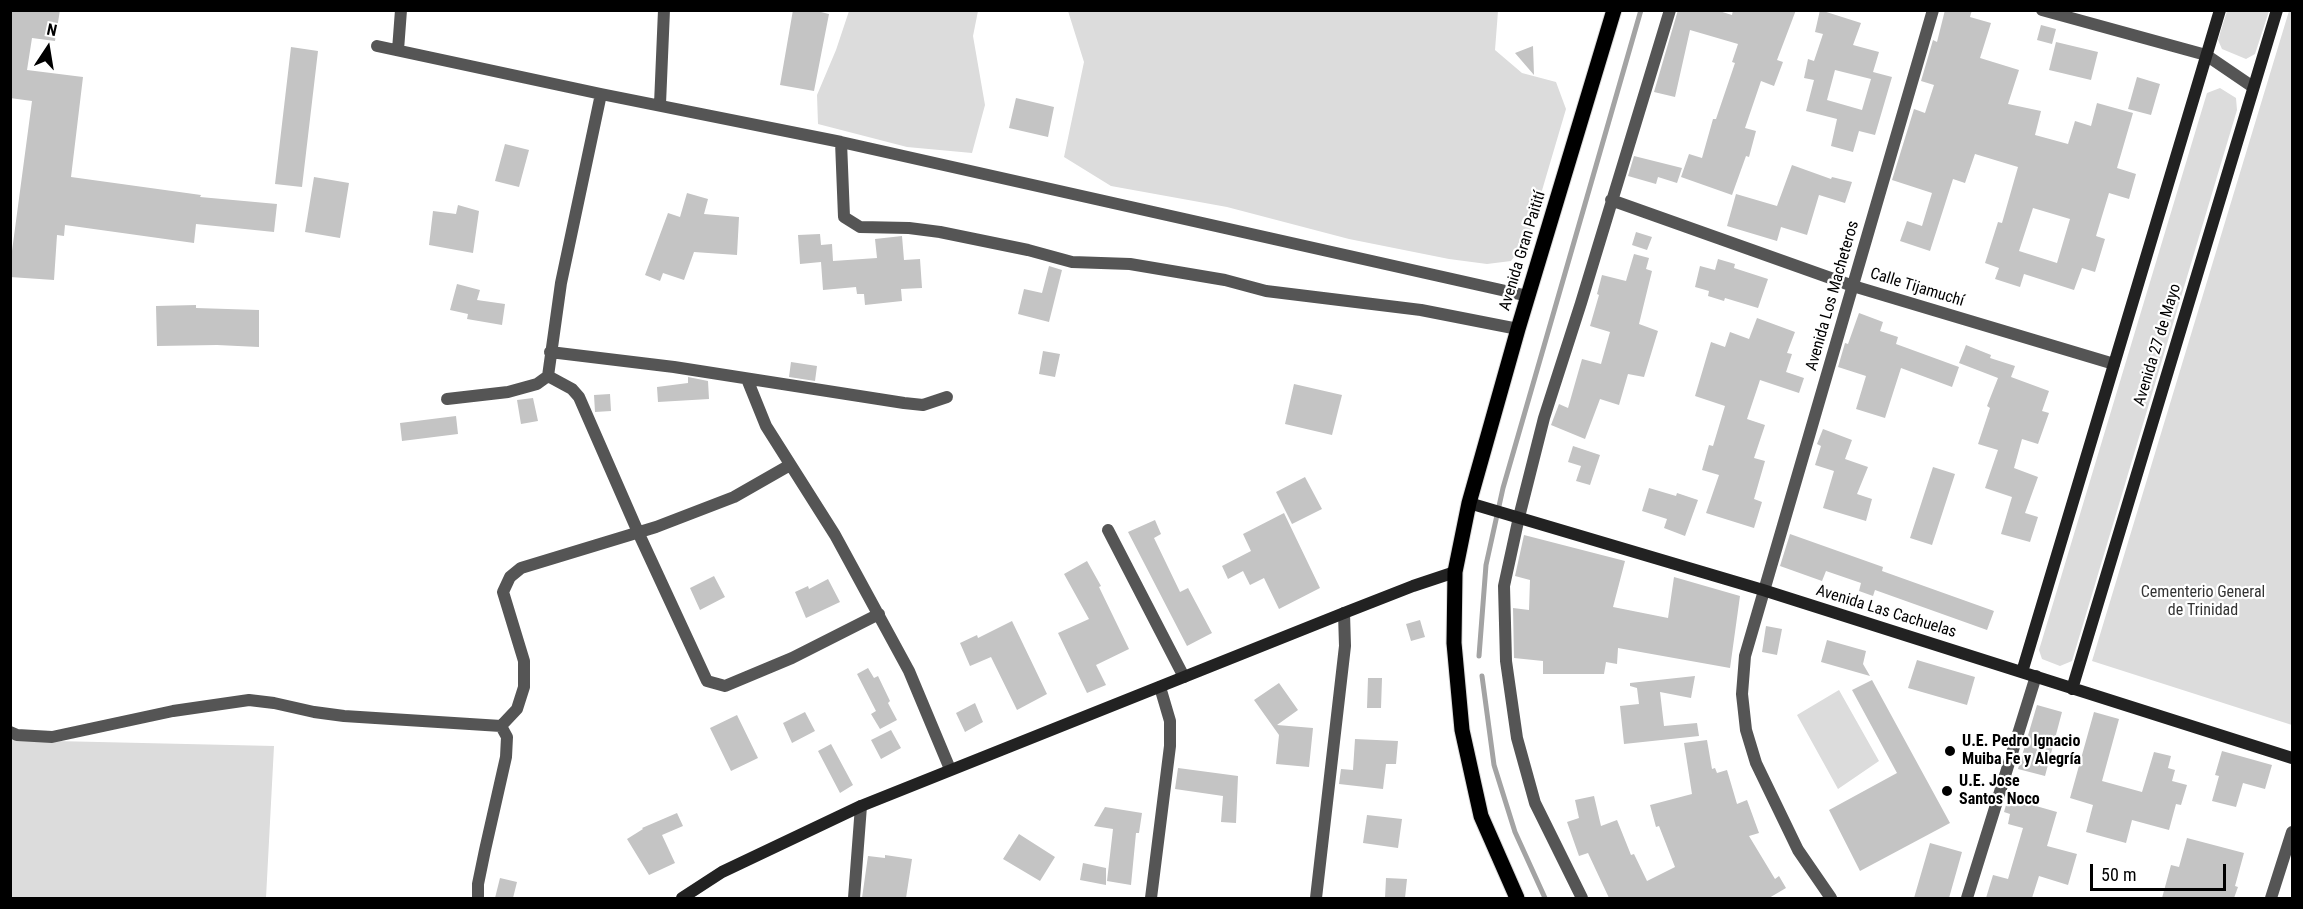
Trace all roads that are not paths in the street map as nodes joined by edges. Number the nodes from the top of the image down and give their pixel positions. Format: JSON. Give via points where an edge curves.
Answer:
{"nodes":[{"id":1,"x":401,"y":10,"type":"edge"},
{"id":2,"x":664,"y":10,"type":"edge"},
{"id":3,"x":1614,"y":10,"type":"edge"},
{"id":4,"x":1670,"y":10,"type":"edge"},
{"id":5,"x":1933,"y":10,"type":"edge"},
{"id":6,"x":2042,"y":10,"type":"edge"},
{"id":7,"x":2220,"y":10,"type":"edge"},
{"id":8,"x":2277,"y":10,"type":"edge"},
{"id":9,"x":377,"y":46,"type":"dead end"},
{"id":10,"x":398,"y":50,"type":"junction"},
{"id":11,"x":2206,"y":55,"type":"junction"},
{"id":12,"x":2253,"y":87,"type":"junction"},
{"id":13,"x":601,"y":94,"type":"junction"},
{"id":14,"x":660,"y":104,"type":"junction"},
{"id":15,"x":841,"y":142,"type":"junction"},
{"id":16,"x":1611,"y":200,"type":"junction"},
{"id":17,"x":1853,"y":286,"type":"junction"},
{"id":18,"x":1528,"y":296,"type":"junction"},
{"id":19,"x":1518,"y":329,"type":"junction"},
{"id":20,"x":550,"y":352,"type":"junction"},
{"id":21,"x":2114,"y":364,"type":"junction"},
{"id":22,"x":548,"y":376,"type":"junction"},
{"id":23,"x":747,"y":379,"type":"junction"},
{"id":24,"x":947,"y":397,"type":"dead end"},
{"id":25,"x":447,"y":399,"type":"dead end"},
{"id":26,"x":790,"y":465,"type":"junction"},
{"id":27,"x":1469,"y":503,"type":"junction"},
{"id":28,"x":1514,"y":516,"type":"junction"},
{"id":29,"x":1108,"y":530,"type":"dead end"},
{"id":30,"x":638,"y":532,"type":"junction"},
{"id":31,"x":1455,"y":572,"type":"junction"},
{"id":32,"x":1763,"y":590,"type":"junction"},
{"id":33,"x":1344,"y":613,"type":"junction"},
{"id":34,"x":879,"y":614,"type":"junction"},
{"id":35,"x":2022,"y":672,"type":"junction"},
{"id":36,"x":2036,"y":676,"type":"junction"},
{"id":37,"x":1184,"y":677,"type":"junction"},
{"id":38,"x":1160,"y":687,"type":"junction"},
{"id":39,"x":2072,"y":689,"type":"junction"},
{"id":40,"x":501,"y":726,"type":"junction"},
{"id":41,"x":10,"y":732,"type":"edge"},
{"id":42,"x":2292,"y":758,"type":"edge"},
{"id":43,"x":950,"y":769,"type":"junction"},
{"id":44,"x":861,"y":806,"type":"junction"},
{"id":45,"x":2292,"y":832,"type":"edge"},
{"id":46,"x":478,"y":898,"type":"edge"},
{"id":47,"x":682,"y":898,"type":"edge"},
{"id":48,"x":854,"y":898,"type":"edge"},
{"id":49,"x":1151,"y":898,"type":"edge"},
{"id":50,"x":1316,"y":898,"type":"edge"},
{"id":51,"x":1517,"y":898,"type":"edge"},
{"id":52,"x":1582,"y":898,"type":"edge"},
{"id":53,"x":1831,"y":898,"type":"edge"},
{"id":54,"x":1967,"y":898,"type":"edge"},
{"id":55,"x":2271,"y":898,"type":"edge"}],
"edges":[{"from":1,"to":10,"type":"street"},
{"from":2,"to":14,"type":"street"},
{"from":3,"to":18,"type":"main road","name":"Avenida Gran Paitití"},
{"from":4,"to":16,"type":"street"},
{"from":5,"to":17,"type":"street","name":"Avenida Los Macheteros"},
{"from":6,"to":11,"type":"street"},
{"from":7,"to":11,"type":"street"},
{"from":8,"to":12,"type":"street","name":"Avenida 27 de Mayo"},
{"from":9,"to":10,"type":"street"},
{"from":10,"to":13,"type":"street"},
{"from":11,"to":12,"type":"street"},
{"from":11,"to":21,"type":"street"},
{"from":12,"to":39,"type":"street","name":"Avenida 27 de Mayo"},
{"from":13,"to":14,"type":"street"},
{"from":13,"to":20,"type":"street"},
{"from":14,"to":15,"type":"street"},
{"from":15,"to":18,"type":"street"},
{"from":15,"to":19,"type":"street","via":[[844,217],[860,227],[940,232],[1072,262],[1131,264],[1266,291],[1420,310]]},
{"from":16,"to":17,"type":"street","name":"Calle Tijamuchí"},
{"from":16,"to":28,"type":"street"},
{"from":17,"to":21,"type":"street","name":"Calle Tijamuchí"},
{"from":17,"to":32,"type":"street","name":"Avenida Los Macheteros"},
{"from":18,"to":19,"type":"main road","name":"Avenida Gran Paitití"},
{"from":19,"to":27,"type":"main road","name":"Avenida Gran Paitití"},
{"from":20,"to":22,"type":"street"},
{"from":20,"to":23,"type":"street"},
{"from":21,"to":35,"type":"street"},
{"from":22,"to":25,"type":"street","via":[[537,384],[507,392]]},
{"from":22,"to":30,"type":"street","via":[[579,397]]},
{"from":23,"to":24,"type":"street","via":[[923,405]]},
{"from":23,"to":26,"type":"street","via":[[766,426]]},
{"from":26,"to":30,"type":"street","via":[[734,497]]},
{"from":26,"to":34,"type":"street"},
{"from":27,"to":28,"type":"street","name":"Avenida Las Cachuelas"},
{"from":27,"to":31,"type":"main road","name":"Avenida Gran Paitití"},
{"from":28,"to":32,"type":"street","name":"Avenida Las Cachuelas"},
{"from":28,"to":52,"type":"street","via":[[1504,586],[1506,661],[1517,738],[1535,803]]},
{"from":29,"to":37,"type":"street"},
{"from":30,"to":34,"type":"street","via":[[707,681],[725,686],[792,658]]},
{"from":30,"to":40,"type":"street","via":[[521,568],[510,576],[503,591],[524,662],[524,687],[517,709]]},
{"from":31,"to":33,"type":"street"},
{"from":31,"to":51,"type":"main road","name":"Avenida Gran Paitití","via":[[1454,643],[1462,730],[1481,816]]},
{"from":32,"to":35,"type":"street","name":"Avenida Las Cachuelas"},
{"from":32,"to":53,"type":"street","name":"Avenida Los Macheteros","via":[[1744,656],[1742,694],[1746,730],[1777,810],[1798,850]]},
{"from":33,"to":37,"type":"street"},
{"from":33,"to":50,"type":"street","via":[[1345,646]]},
{"from":34,"to":43,"type":"street","via":[[909,671]]},
{"from":35,"to":36,"type":"street","name":"Avenida Las Cachuelas"},
{"from":36,"to":39,"type":"street","name":"Avenida Las Cachuelas"},
{"from":36,"to":54,"type":"street"},
{"from":37,"to":38,"type":"street"},
{"from":38,"to":43,"type":"street"},
{"from":38,"to":49,"type":"street","via":[[1170,721],[1170,746]]},
{"from":39,"to":42,"type":"street","name":"Avenida Las Cachuelas"},
{"from":40,"to":41,"type":"street","via":[[344,716],[249,700],[173,711],[52,737]]},
{"from":40,"to":46,"type":"street","via":[[507,736],[506,757]]},
{"from":43,"to":44,"type":"street"},
{"from":44,"to":47,"type":"street","via":[[722,872]]},
{"from":44,"to":48,"type":"street"},
{"from":45,"to":55,"type":"street"}]}
